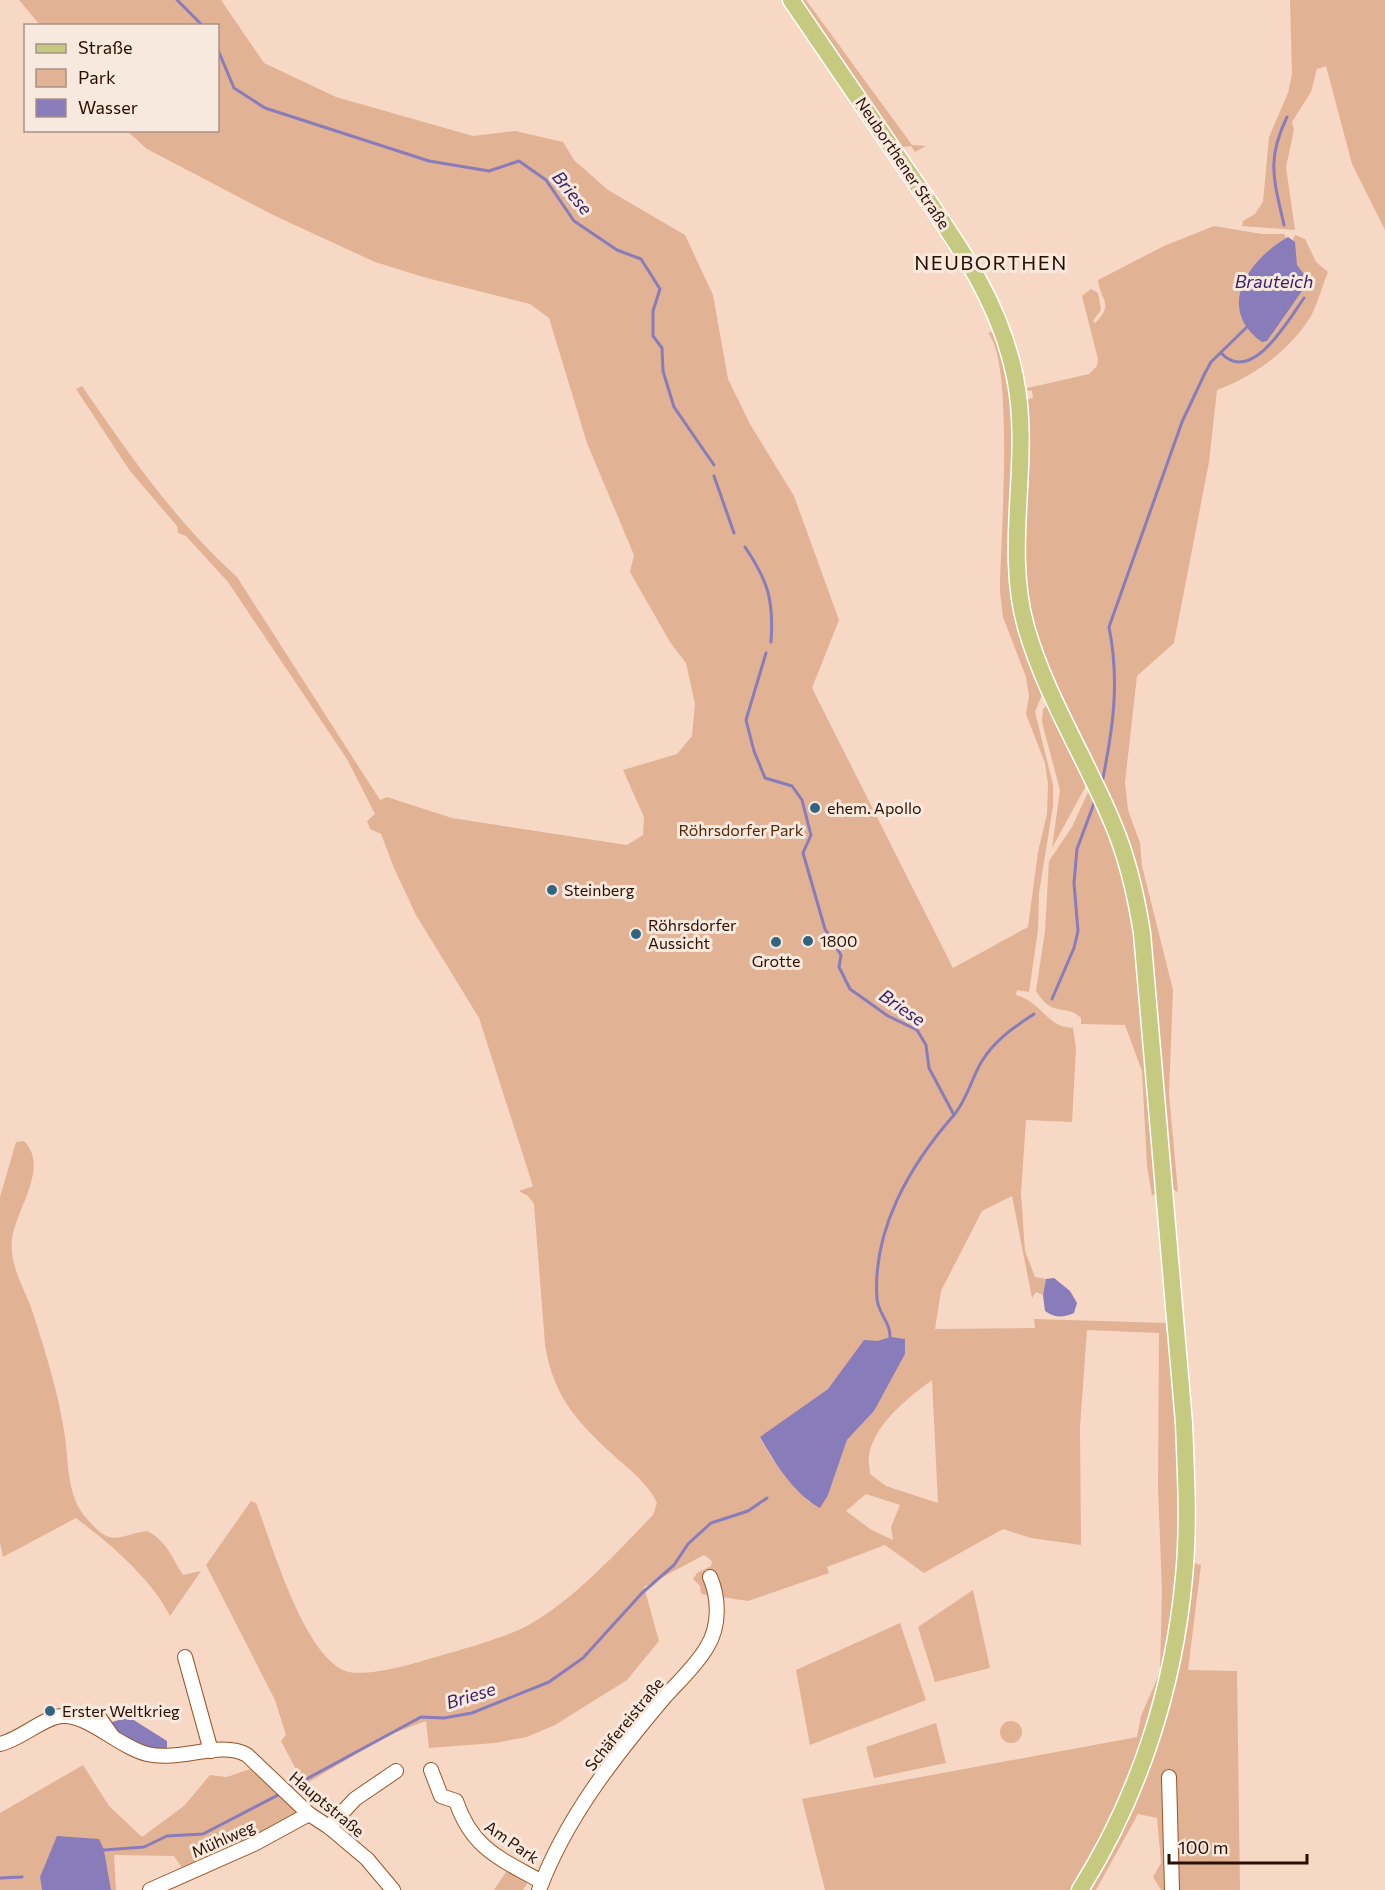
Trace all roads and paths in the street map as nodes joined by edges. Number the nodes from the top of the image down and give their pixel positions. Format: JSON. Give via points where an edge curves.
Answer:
{"nodes":[{"id":1,"x":791,"y":0,"type":"edge"},
{"id":2,"x":710,"y":1577,"type":"dead end"},
{"id":3,"x":185,"y":1657,"type":"dead end"},
{"id":4,"x":92,"y":1718,"type":"dead end"},
{"id":5,"x":114,"y":1739,"type":"junction"},
{"id":6,"x":0,"y":1744,"type":"edge"},
{"id":7,"x":211,"y":1751,"type":"junction"},
{"id":8,"x":431,"y":1770,"type":"dead end"},
{"id":9,"x":396,"y":1771,"type":"dead end"},
{"id":10,"x":1169,"y":1777,"type":"dead end"},
{"id":11,"x":309,"y":1814,"type":"junction"},
{"id":12,"x":329,"y":1827,"type":"junction"},
{"id":13,"x":540,"y":1886,"type":"edge"},
{"id":14,"x":150,"y":1890,"type":"edge"},
{"id":15,"x":393,"y":1890,"type":"edge"},
{"id":16,"x":1080,"y":1890,"type":"edge"},
{"id":17,"x":1172,"y":1890,"type":"edge"}],
"edges":[{"from":1,"to":16,"type":"main road","name":"Neuborthener Straße","via":[[957,243],[994,307],[1006,338],[1016,379],[1021,427],[1016,547],[1023,611],[1042,673],[1114,825],[1133,881],[1143,944],[1184,1423],[1184,1578],[1175,1639],[1153,1734],[1123,1811]]},
{"from":2,"to":13,"type":"street","name":"Schäfereistraße","via":[[718,1612],[708,1646],[604,1773],[570,1823]]},
{"from":3,"to":7,"type":"street"},
{"from":4,"to":5,"type":"street","via":[[102,1718]]},
{"from":5,"to":6,"type":"street","name":"Hauptstraße","via":[[71,1716],[60,1715],[26,1735]]},
{"from":5,"to":7,"type":"street","name":"Hauptstraße","via":[[148,1754],[174,1756]]},
{"from":7,"to":11,"type":"street","name":"Hauptstraße","via":[[237,1749],[247,1755]]},
{"from":8,"to":13,"type":"street","name":"Am Park","via":[[441,1796],[456,1801],[464,1822],[479,1843]]},
{"from":9,"to":12,"type":"street","via":[[356,1799]]},
{"from":10,"to":17,"type":"street"},
{"from":11,"to":12,"type":"street","name":"Hauptstraße"},
{"from":11,"to":14,"type":"street","name":"Mühlweg","via":[[254,1844]]},
{"from":12,"to":15,"type":"street","name":"Hauptstraße","via":[[380,1870]]}]}
